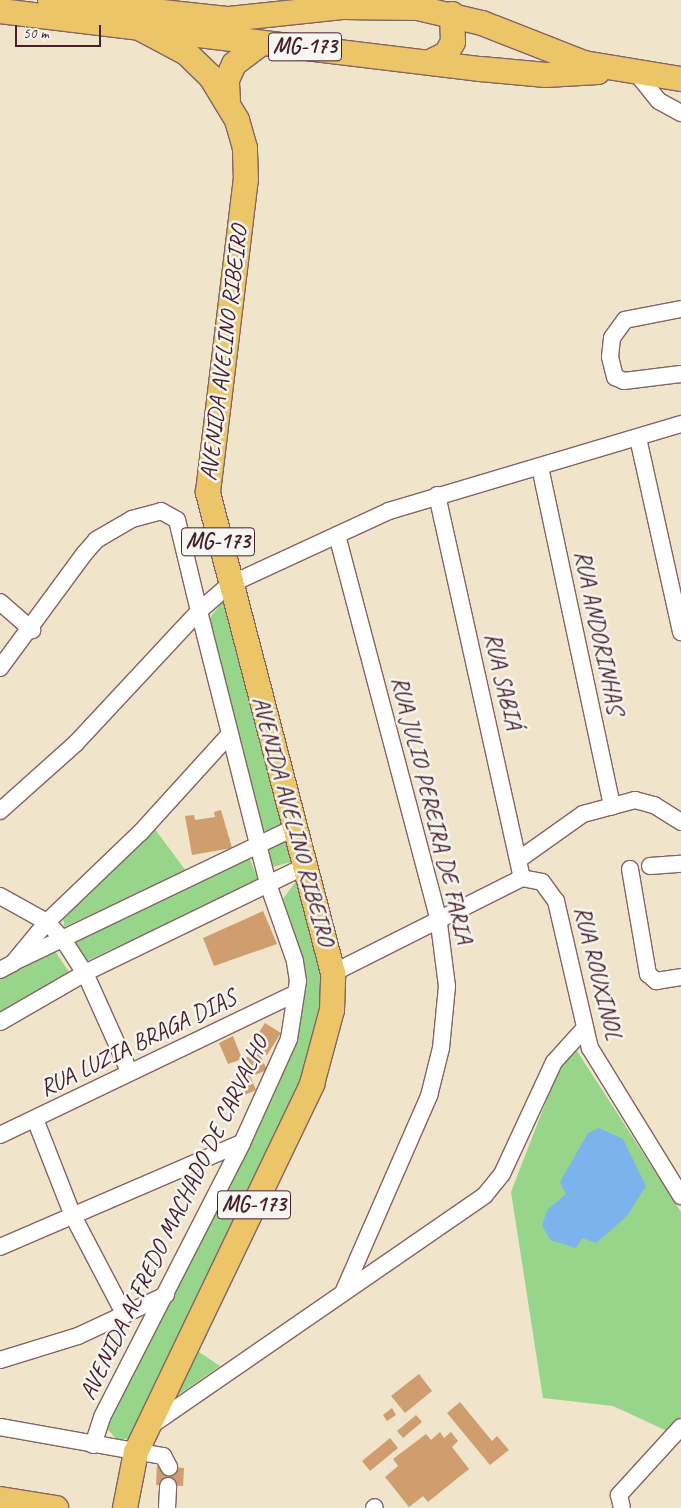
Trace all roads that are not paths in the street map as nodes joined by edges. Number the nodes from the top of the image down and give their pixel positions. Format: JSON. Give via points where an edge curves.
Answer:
{"nodes":[{"id":1,"x":50,"y":0,"type":"edge"},
{"id":2,"x":0,"y":11,"type":"edge"},
{"id":3,"x":452,"y":14,"type":"junction"},
{"id":4,"x":143,"y":30,"type":"junction"},
{"id":5,"x":262,"y":43,"type":"junction"},
{"id":6,"x":430,"y":62,"type":"junction"},
{"id":7,"x":609,"y":70,"type":"junction"},
{"id":8,"x":637,"y":74,"type":"junction"},
{"id":9,"x":681,"y":79,"type":"edge"},
{"id":10,"x":228,"y":102,"type":"junction"},
{"id":11,"x":681,"y":113,"type":"edge"},
{"id":12,"x":681,"y":309,"type":"edge"},
{"id":13,"x":681,"y":374,"type":"edge"},
{"id":14,"x":681,"y":424,"type":"edge"},
{"id":15,"x":638,"y":438,"type":"junction"},
{"id":16,"x":540,"y":467,"type":"junction"},
{"id":17,"x":437,"y":495,"type":"junction"},
{"id":18,"x":337,"y":535,"type":"junction"},
{"id":19,"x":228,"y":584,"type":"junction"},
{"id":20,"x":0,"y":602,"type":"edge"},
{"id":21,"x":199,"y":611,"type":"junction"},
{"id":22,"x":680,"y":625,"type":"edge"},
{"id":23,"x":32,"y":630,"type":"junction"},
{"id":24,"x":0,"y":668,"type":"edge"},
{"id":25,"x":230,"y":734,"type":"junction"},
{"id":26,"x":612,"y":806,"type":"junction"},
{"id":27,"x":0,"y":811,"type":"edge"},
{"id":28,"x":681,"y":822,"type":"edge"},
{"id":29,"x":296,"y":827,"type":"junction"},
{"id":30,"x":257,"y":848,"type":"junction"},
{"id":31,"x":521,"y":858,"type":"junction"},
{"id":32,"x":681,"y":864,"type":"edge"},
{"id":33,"x":305,"y":866,"type":"junction"},
{"id":34,"x":650,"y":866,"type":"dead end"},
{"id":35,"x":630,"y":869,"type":"dead end"},
{"id":36,"x":522,"y":878,"type":"junction"},
{"id":37,"x":268,"y":884,"type":"junction"},
{"id":38,"x":0,"y":896,"type":"edge"},
{"id":39,"x":438,"y":916,"type":"junction"},
{"id":40,"x":47,"y":922,"type":"junction"},
{"id":41,"x":64,"y":941,"type":"junction"},
{"id":42,"x":6,"y":966,"type":"edge"},
{"id":43,"x":86,"y":972,"type":"junction"},
{"id":44,"x":333,"y":973,"type":"junction"},
{"id":45,"x":681,"y":977,"type":"edge"},
{"id":46,"x":296,"y":993,"type":"junction"},
{"id":47,"x":0,"y":1022,"type":"edge"},
{"id":48,"x":583,"y":1030,"type":"junction"},
{"id":49,"x":128,"y":1071,"type":"junction"},
{"id":50,"x":35,"y":1119,"type":"junction"},
{"id":51,"x":0,"y":1134,"type":"edge"},
{"id":52,"x":242,"y":1143,"type":"junction"},
{"id":53,"x":679,"y":1191,"type":"edge"},
{"id":54,"x":73,"y":1216,"type":"junction"},
{"id":55,"x":0,"y":1248,"type":"edge"},
{"id":56,"x":344,"y":1291,"type":"junction"},
{"id":57,"x":166,"y":1295,"type":"junction"},
{"id":58,"x":125,"y":1315,"type":"junction"},
{"id":59,"x":0,"y":1360,"type":"edge"},
{"id":60,"x":0,"y":1427,"type":"edge"},
{"id":61,"x":681,"y":1427,"type":"edge"},
{"id":62,"x":146,"y":1429,"type":"junction"},
{"id":63,"x":94,"y":1445,"type":"junction"},
{"id":64,"x":136,"y":1452,"type":"junction"},
{"id":65,"x":169,"y":1467,"type":"dead end"},
{"id":66,"x":168,"y":1486,"type":"dead end"},
{"id":67,"x":0,"y":1499,"type":"edge"},
{"id":68,"x":56,"y":1508,"type":"edge"},
{"id":69,"x":125,"y":1508,"type":"edge"},
{"id":70,"x":168,"y":1508,"type":"edge"},
{"id":71,"x":622,"y":1508,"type":"edge"}],
"edges":[{"from":1,"to":3,"type":"highway","number":"MG-173","via":[[229,19],[384,5]]},
{"from":2,"to":4,"type":"highway","number":"MG-173"},
{"from":3,"to":6,"type":"highway","via":[[453,42],[446,54]]},
{"from":3,"to":7,"type":"highway","number":"MG-173"},
{"from":4,"to":5,"type":"highway","number":"MG-173"},
{"from":4,"to":10,"type":"highway","number":"MG-173","via":[[198,63]]},
{"from":5,"to":6,"type":"highway","number":"MG-173"},
{"from":5,"to":10,"type":"highway","number":"MG-173","via":[[234,64],[228,80]]},
{"from":6,"to":7,"type":"highway","number":"MG-173","via":[[546,75]]},
{"from":7,"to":8,"type":"highway","number":"MG-173"},
{"from":8,"to":9,"type":"highway","number":"MG-173"},
{"from":8,"to":11,"type":"street","via":[[659,102]]},
{"from":10,"to":19,"type":"highway","name":"AVENIDA AVELINO RIBEIRO","number":"MG-173","via":[[241,131],[246,180],[208,492]]},
{"from":12,"to":13,"type":"street","via":[[625,320],[612,338],[610,357],[615,377],[624,381]]},
{"from":14,"to":15,"type":"street"},
{"from":15,"to":16,"type":"street"},
{"from":15,"to":22,"type":"street"},
{"from":16,"to":17,"type":"street"},
{"from":16,"to":26,"type":"street","name":"RUA ANDORINHAS"},
{"from":17,"to":18,"type":"street"},
{"from":17,"to":31,"type":"street","name":"RUA SABIÁ"},
{"from":18,"to":19,"type":"street"},
{"from":18,"to":39,"type":"street","name":"RUA JULIO PEREIRA DE FARIA"},
{"from":19,"to":21,"type":"street"},
{"from":19,"to":29,"type":"highway","name":"AVENIDA AVELINO RIBEIRO","number":"MG-173"},
{"from":20,"to":23,"type":"street"},
{"from":21,"to":23,"type":"street","name":"AVENIDA ALFREDO MACHADO DE CARVALHO","via":[[183,534],[172,514],[161,511],[132,519],[96,540]]},
{"from":21,"to":25,"type":"street","name":"AVENIDA ALFREDO MACHADO DE CARVALHO"},
{"from":21,"to":27,"type":"street","via":[[81,738]]},
{"from":23,"to":24,"type":"street","name":"AVENIDA ALFREDO MACHADO DE CARVALHO"},
{"from":25,"to":30,"type":"street","name":"AVENIDA ALFREDO MACHADO DE CARVALHO"},
{"from":25,"to":40,"type":"street","via":[[141,832]]},
{"from":26,"to":28,"type":"street","via":[[644,800]]},
{"from":26,"to":31,"type":"street","via":[[571,820]]},
{"from":29,"to":30,"type":"street"},
{"from":29,"to":33,"type":"highway","name":"AVENIDA AVELINO RIBEIRO","number":"MG-173"},
{"from":30,"to":37,"type":"street","name":"AVENIDA ALFREDO MACHADO DE CARVALHO"},
{"from":30,"to":41,"type":"street"},
{"from":31,"to":36,"type":"street","name":"RUA SABIÁ"},
{"from":32,"to":34,"type":"street"},
{"from":33,"to":37,"type":"street"},
{"from":33,"to":44,"type":"highway","name":"AVENIDA AVELINO RIBEIRO","number":"MG-173"},
{"from":35,"to":45,"type":"street","via":[[648,974],[656,981]]},
{"from":36,"to":39,"type":"street"},
{"from":36,"to":48,"type":"street","name":"RUA ROUXINOL","via":[[542,882],[556,901]]},
{"from":37,"to":43,"type":"street"},
{"from":37,"to":46,"type":"street","name":"AVENIDA ALFREDO MACHADO DE CARVALHO","number":"MG-173","via":[[295,961]]},
{"from":38,"to":40,"type":"street"},
{"from":39,"to":44,"type":"street"},
{"from":39,"to":56,"type":"street","name":"RUA JULIO PEREIRA DE FARIA","via":[[447,986],[441,1048],[410,1145]]},
{"from":40,"to":41,"type":"street"},
{"from":40,"to":42,"type":"street"},
{"from":41,"to":42,"type":"street"},
{"from":41,"to":43,"type":"street"},
{"from":43,"to":47,"type":"street"},
{"from":43,"to":49,"type":"street"},
{"from":44,"to":62,"type":"highway","name":"AVENIDA AVELINO RIBEIRO","number":"MG-173","via":[[332,1010],[312,1084]]},
{"from":46,"to":49,"type":"street","name":"RUA LUZIA BRAGA DIAS"},
{"from":46,"to":52,"type":"street","name":"AVENIDA ALFREDO MACHADO DE CARVALHO","number":"MG-173","via":[[289,1039]]},
{"from":48,"to":53,"type":"street","name":"RUA ROUXINOL","via":[[601,1069]]},
{"from":48,"to":56,"type":"street","via":[[554,1062],[502,1174],[485,1195]]},
{"from":49,"to":50,"type":"street","name":"RUA LUZIA BRAGA DIAS"},
{"from":50,"to":51,"type":"street","name":"RUA LUZIA BRAGA DIAS"},
{"from":50,"to":54,"type":"street"},
{"from":52,"to":54,"type":"street"},
{"from":52,"to":57,"type":"street","name":"AVENIDA ALFREDO MACHADO DE CARVALHO","number":"MG-173"},
{"from":54,"to":55,"type":"street"},
{"from":54,"to":58,"type":"street"},
{"from":56,"to":62,"type":"street"},
{"from":57,"to":58,"type":"street"},
{"from":57,"to":63,"type":"street","name":"AVENIDA ALFREDO MACHADO DE CARVALHO","number":"MG-173","via":[[102,1417]]},
{"from":58,"to":59,"type":"street","via":[[78,1336]]},
{"from":60,"to":63,"type":"street"},
{"from":61,"to":71,"type":"street","via":[[619,1495]]},
{"from":62,"to":64,"type":"highway","name":"AVENIDA AVELINO RIBEIRO","number":"MG-173"},
{"from":63,"to":64,"type":"street"},
{"from":64,"to":65,"type":"street","via":[[163,1456]]},
{"from":64,"to":69,"type":"highway","name":"AVENIDA AVELINO RIBEIRO","number":"MG-173"},
{"from":66,"to":70,"type":"street"},
{"from":67,"to":68,"type":"highway"}]}
